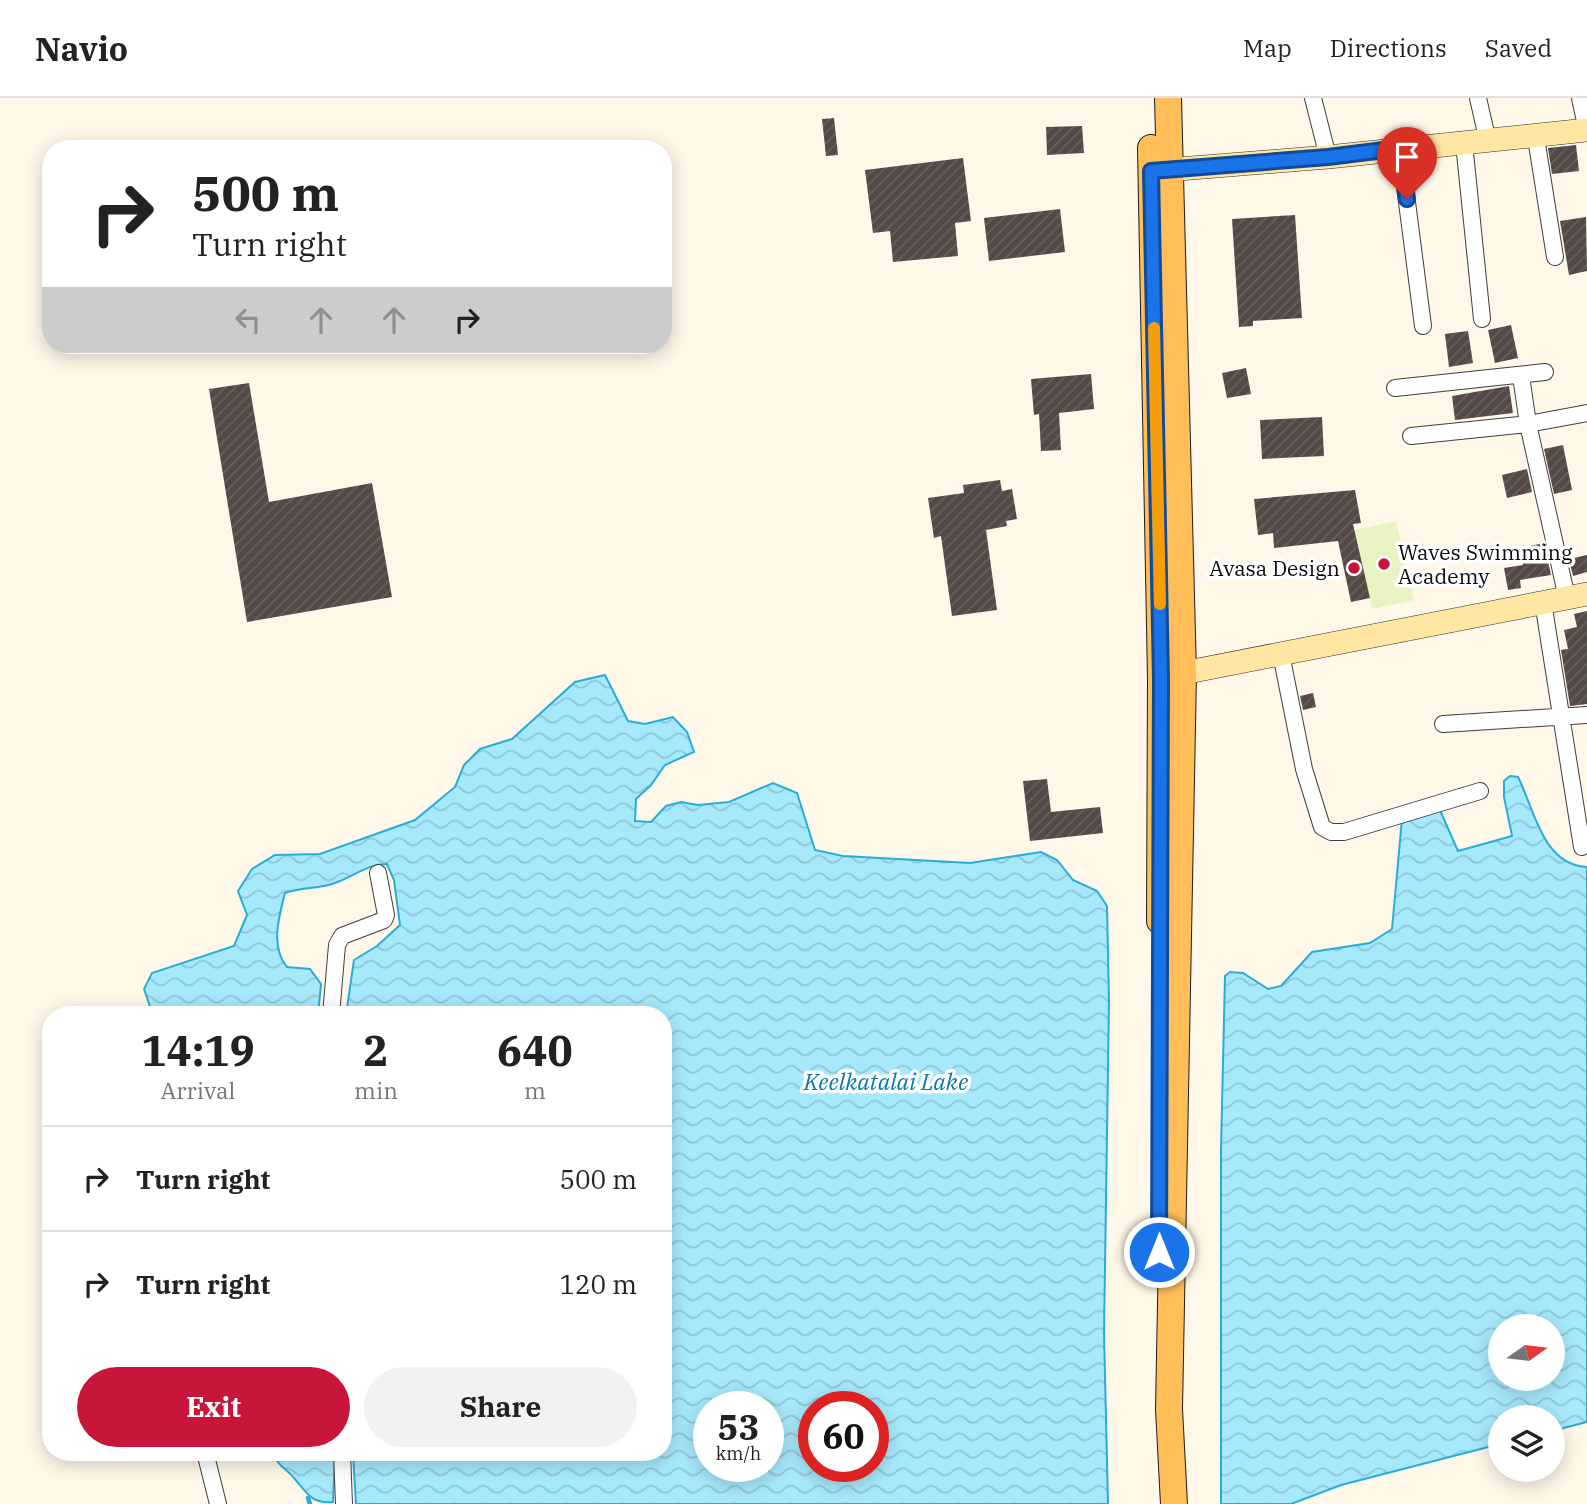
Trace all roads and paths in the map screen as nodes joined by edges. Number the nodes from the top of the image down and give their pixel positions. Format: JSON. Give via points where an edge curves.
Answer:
{"nodes":[{"id":1,"x":1149,"y":98,"type":"edge"},
{"id":2,"x":1168,"y":98,"type":"edge"},
{"id":3,"x":1313,"y":98,"type":"edge"},
{"id":4,"x":1478,"y":98,"type":"edge"},
{"id":5,"x":1580,"y":98,"type":"edge"},
{"id":6,"x":1587,"y":130,"type":"edge"},
{"id":7,"x":1536,"y":138,"type":"junction"},
{"id":8,"x":1488,"y":142,"type":"junction"},
{"id":9,"x":1464,"y":143,"type":"junction"},
{"id":10,"x":1400,"y":148,"type":"junction"},
{"id":11,"x":1328,"y":157,"type":"junction"},
{"id":12,"x":1160,"y":171,"type":"junction"},
{"id":13,"x":1555,"y":257,"type":"dead end"},
{"id":14,"x":1482,"y":319,"type":"dead end"},
{"id":15,"x":1423,"y":326,"type":"dead end"},
{"id":16,"x":1545,"y":372,"type":"dead end"},
{"id":17,"x":1521,"y":376,"type":"junction"},
{"id":18,"x":1395,"y":388,"type":"dead end"},
{"id":19,"x":1587,"y":413,"type":"edge"},
{"id":20,"x":1528,"y":424,"type":"junction"},
{"id":21,"x":1411,"y":436,"type":"dead end"},
{"id":22,"x":1577,"y":596,"type":"edge"},
{"id":23,"x":1543,"y":603,"type":"junction"},
{"id":24,"x":1281,"y":654,"type":"junction"},
{"id":25,"x":1183,"y":673,"type":"junction"},
{"id":26,"x":1587,"y":715,"type":"edge"},
{"id":27,"x":1562,"y":718,"type":"junction"},
{"id":28,"x":1443,"y":724,"type":"dead end"},
{"id":29,"x":1480,"y":791,"type":"dead end"},
{"id":30,"x":1582,"y":847,"type":"dead end"},
{"id":31,"x":379,"y":873,"type":"dead end"},
{"id":32,"x":332,"y":1006,"type":"edge"},
{"id":33,"x":207,"y":1461,"type":"edge"},
{"id":34,"x":342,"y":1461,"type":"edge"},
{"id":35,"x":218,"y":1504,"type":"edge"},
{"id":36,"x":344,"y":1504,"type":"edge"},
{"id":37,"x":1162,"y":1504,"type":"edge"},
{"id":38,"x":1174,"y":1504,"type":"edge"}],
"edges":[{"from":1,"to":12,"type":"main road"},
{"from":2,"to":12,"type":"main road"},
{"from":3,"to":11,"type":"street"},
{"from":4,"to":8,"type":"street"},
{"from":5,"to":6,"type":"street"},
{"from":6,"to":7,"type":"street"},
{"from":7,"to":8,"type":"street"},
{"from":7,"to":13,"type":"street"},
{"from":8,"to":9,"type":"street"},
{"from":9,"to":10,"type":"street"},
{"from":9,"to":14,"type":"street"},
{"from":10,"to":11,"type":"street"},
{"from":10,"to":15,"type":"street"},
{"from":11,"to":12,"type":"street"},
{"from":12,"to":25,"type":"main road"},
{"from":12,"to":37,"type":"main road"},
{"from":16,"to":17,"type":"street"},
{"from":17,"to":18,"type":"street"},
{"from":17,"to":20,"type":"street"},
{"from":19,"to":20,"type":"street"},
{"from":20,"to":21,"type":"street"},
{"from":20,"to":22,"type":"street"},
{"from":22,"to":23,"type":"street"},
{"from":23,"to":24,"type":"street"},
{"from":23,"to":27,"type":"street"},
{"from":24,"to":25,"type":"street"},
{"from":24,"to":29,"type":"street","via":[[1321,827],[1344,832]]},
{"from":25,"to":38,"type":"main road","via":[[1168,1409]]},
{"from":26,"to":27,"type":"street"},
{"from":27,"to":28,"type":"street"},
{"from":27,"to":30,"type":"street"},
{"from":31,"to":32,"type":"street","via":[[386,915],[384,920],[342,936],[337,945]]},
{"from":33,"to":35,"type":"street"},
{"from":34,"to":36,"type":"street"}]}
